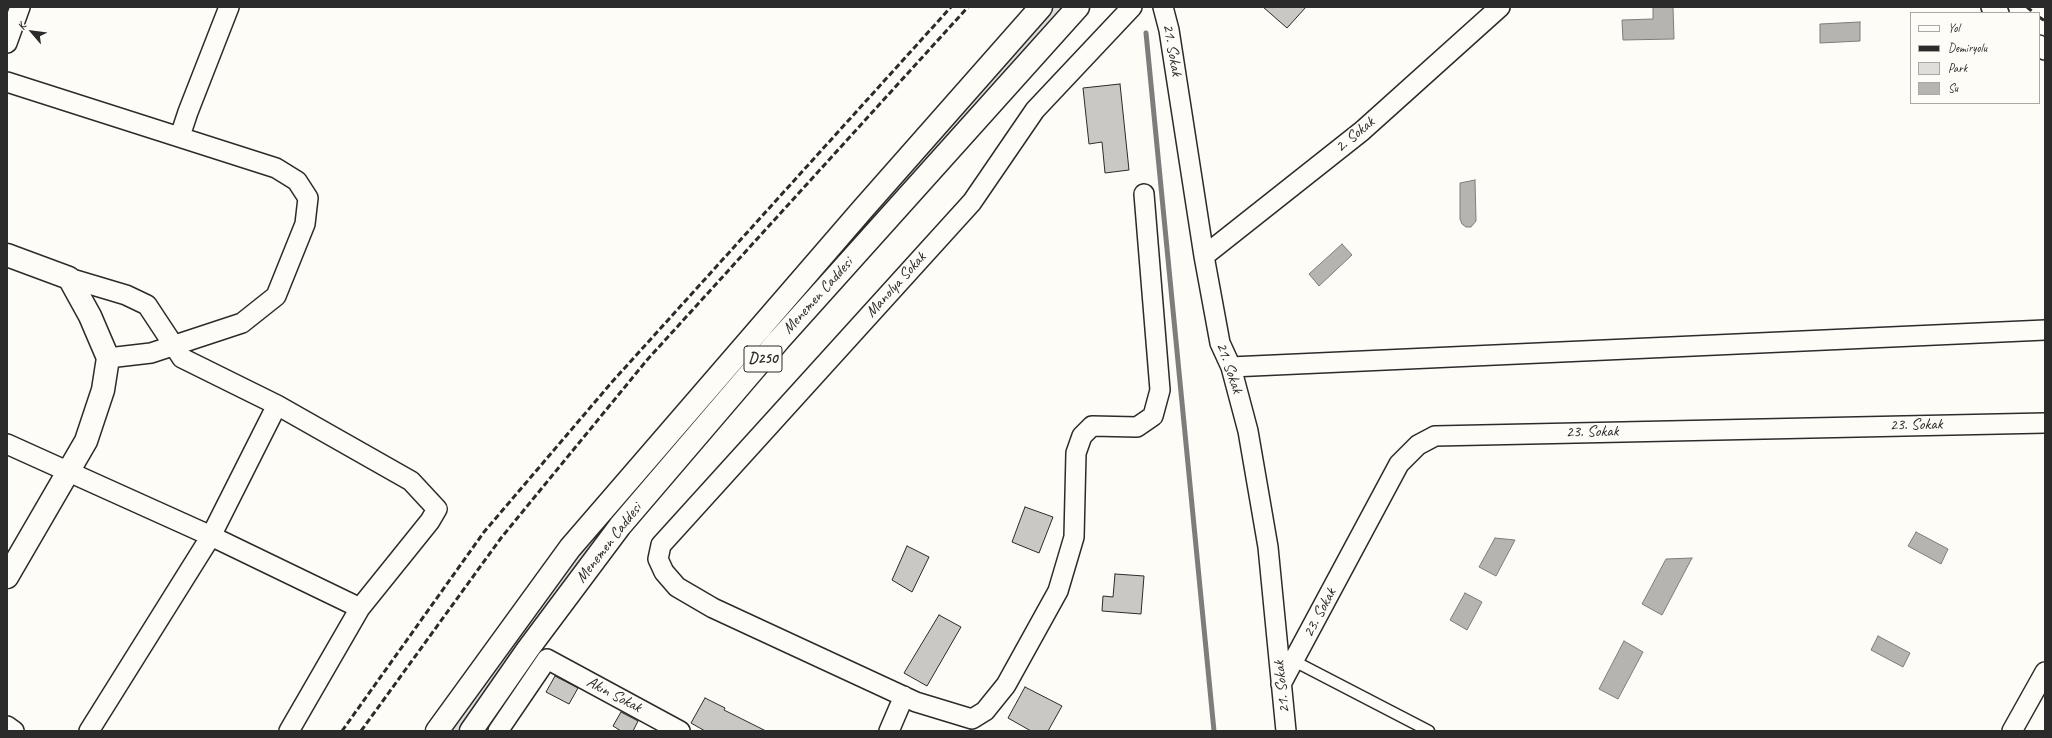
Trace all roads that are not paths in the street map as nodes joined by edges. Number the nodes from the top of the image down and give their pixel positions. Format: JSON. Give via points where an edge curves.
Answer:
{"nodes":[{"id":1,"x":20,"y":7,"type":"edge"},
{"id":2,"x":229,"y":7,"type":"edge"},
{"id":3,"x":1041,"y":7,"type":"edge"},
{"id":4,"x":1078,"y":7,"type":"edge"},
{"id":5,"x":1132,"y":7,"type":"edge"},
{"id":6,"x":1163,"y":7,"type":"edge"},
{"id":7,"x":1500,"y":7,"type":"edge"},
{"id":8,"x":7,"y":43,"type":"edge"},
{"id":9,"x":7,"y":82,"type":"edge"},
{"id":10,"x":180,"y":136,"type":"junction"},
{"id":11,"x":1144,"y":194,"type":"dead end"},
{"id":12,"x":7,"y":255,"type":"edge"},
{"id":13,"x":1204,"y":256,"type":"junction"},
{"id":14,"x":69,"y":278,"type":"junction"},
{"id":15,"x":2045,"y":330,"type":"edge"},
{"id":16,"x":174,"y":346,"type":"junction"},
{"id":17,"x":108,"y":358,"type":"junction"},
{"id":18,"x":1230,"y":367,"type":"junction"},
{"id":19,"x":277,"y":405,"type":"junction"},
{"id":20,"x":2045,"y":423,"type":"edge"},
{"id":21,"x":7,"y":444,"type":"edge"},
{"id":22,"x":68,"y":472,"type":"junction"},
{"id":23,"x":211,"y":536,"type":"junction"},
{"id":24,"x":7,"y":577,"type":"edge"},
{"id":25,"x":360,"y":608,"type":"junction"},
{"id":26,"x":1294,"y":661,"type":"junction"},
{"id":27,"x":2045,"y":672,"type":"edge"},
{"id":28,"x":1282,"y":684,"type":"junction"},
{"id":29,"x":904,"y":696,"type":"junction"},
{"id":30,"x":7,"y":726,"type":"edge"},
{"id":31,"x":890,"y":730,"type":"edge"},
{"id":32,"x":14,"y":731,"type":"edge"},
{"id":33,"x":89,"y":731,"type":"edge"},
{"id":34,"x":289,"y":731,"type":"edge"},
{"id":35,"x":437,"y":731,"type":"edge"},
{"id":36,"x":471,"y":731,"type":"edge"},
{"id":37,"x":498,"y":731,"type":"edge"},
{"id":38,"x":680,"y":731,"type":"edge"},
{"id":39,"x":1286,"y":731,"type":"edge"},
{"id":40,"x":1429,"y":731,"type":"edge"},
{"id":41,"x":2012,"y":731,"type":"edge"}],
"edges":[{"from":1,"to":8,"type":"street"},
{"from":2,"to":10,"type":"street"},
{"from":3,"to":35,"type":"main road","name":"Menemen Caddesi","number":"D250","via":[[570,548]]},
{"from":4,"to":36,"type":"main road","name":"Menemen Caddesi","number":"D250","via":[[779,340],[620,526],[528,649]]},
{"from":5,"to":29,"type":"street","name":"Manolya Sokak","via":[[1035,110],[972,202],[661,545],[658,559],[664,572],[677,587],[713,608]]},
{"from":6,"to":13,"type":"street","name":"21. Sokak"},
{"from":7,"to":13,"type":"street","name":"2. Sokak","via":[[1362,131]]},
{"from":9,"to":10,"type":"street"},
{"from":10,"to":16,"type":"street","via":[[276,168],[297,181],[308,198],[305,224],[276,296],[242,323]]},
{"from":11,"to":29,"type":"street","via":[[1160,390],[1153,416],[1137,427],[1092,426],[1082,436],[1076,453],[1074,537],[1058,591],[1006,685],[985,711],[972,719]]},
{"from":12,"to":14,"type":"main road"},
{"from":13,"to":18,"type":"street","name":"21. Sokak","via":[[1220,343]]},
{"from":14,"to":16,"type":"street","via":[[126,294],[148,305]]},
{"from":14,"to":17,"type":"main road","via":[[90,316]]},
{"from":15,"to":18,"type":"street"},
{"from":16,"to":17,"type":"street","via":[[151,353]]},
{"from":16,"to":19,"type":"street","via":[[182,358]]},
{"from":17,"to":22,"type":"main road","via":[[103,390],[86,441]]},
{"from":18,"to":28,"type":"street","name":"21. Sokak","via":[[1248,431],[1268,547]]},
{"from":19,"to":23,"type":"street"},
{"from":19,"to":25,"type":"street","via":[[411,481],[437,509]]},
{"from":20,"to":26,"type":"street","name":"23. Sokak","via":[[1435,436],[1418,445],[1399,464]]},
{"from":21,"to":22,"type":"street"},
{"from":22,"to":23,"type":"street"},
{"from":22,"to":24,"type":"main road"},
{"from":23,"to":25,"type":"street"},
{"from":23,"to":33,"type":"street"},
{"from":25,"to":34,"type":"street"},
{"from":26,"to":28,"type":"street","name":"23. Sokak"},
{"from":26,"to":40,"type":"lane"},
{"from":27,"to":41,"type":"street"},
{"from":28,"to":39,"type":"street","name":"21. Sokak"},
{"from":29,"to":31,"type":"street"},
{"from":30,"to":32,"type":"street"},
{"from":37,"to":38,"type":"street","name":"Akın Sokak","via":[[547,659]]}]}
